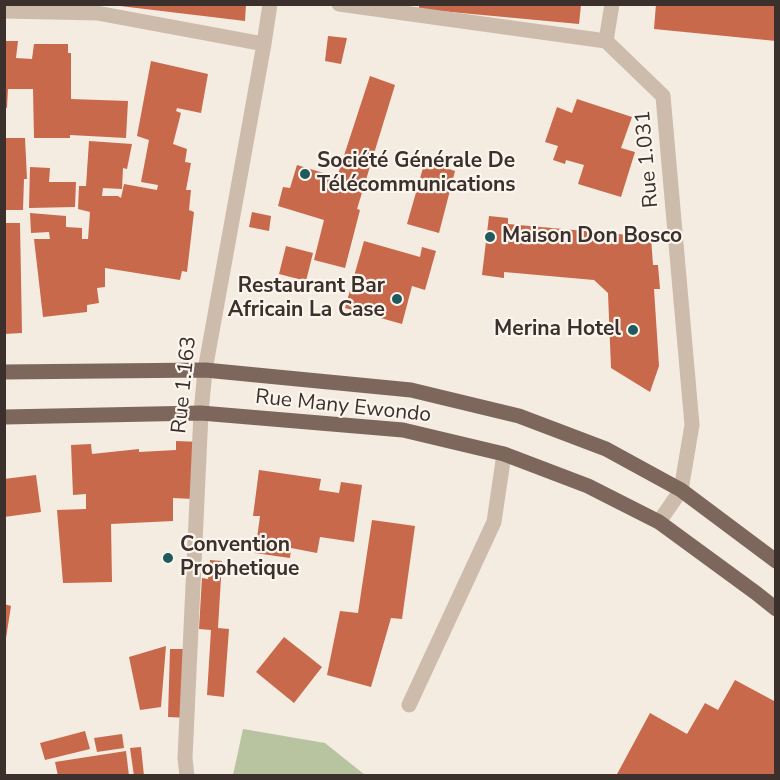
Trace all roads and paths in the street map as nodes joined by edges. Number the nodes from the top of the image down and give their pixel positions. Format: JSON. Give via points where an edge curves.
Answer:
{"nodes":[{"id":1,"x":270,"y":4,"type":"edge"},
{"id":2,"x":339,"y":4,"type":"edge"},
{"id":3,"x":612,"y":4,"type":"edge"},
{"id":4,"x":4,"y":11,"type":"edge"},
{"id":5,"x":606,"y":41,"type":"junction"},
{"id":6,"x":264,"y":44,"type":"junction"},
{"id":7,"x":205,"y":370,"type":"junction"},
{"id":8,"x":4,"y":372,"type":"edge"},
{"id":9,"x":201,"y":413,"type":"junction"},
{"id":10,"x":4,"y":417,"type":"edge"},
{"id":11,"x":504,"y":454,"type":"junction"},
{"id":12,"x":681,"y":490,"type":"junction"},
{"id":13,"x":659,"y":522,"type":"junction"},
{"id":14,"x":776,"y":561,"type":"edge"},
{"id":15,"x":776,"y":609,"type":"edge"},
{"id":16,"x":409,"y":705,"type":"dead end"},
{"id":17,"x":187,"y":776,"type":"edge"}],
"edges":[{"from":1,"to":6,"type":"street","name":"Rue 1.163"},
{"from":2,"to":5,"type":"street"},
{"from":3,"to":5,"type":"street"},
{"from":4,"to":6,"type":"street","via":[[97,13]]},
{"from":5,"to":12,"type":"street","name":"Rue 1.031","via":[[663,96],[692,425]]},
{"from":6,"to":7,"type":"street","name":"Rue 1.163"},
{"from":7,"to":8,"type":"main road","name":"Rue Many Ewondo"},
{"from":7,"to":9,"type":"street","name":"Rue 1.163"},
{"from":7,"to":12,"type":"main road","name":"Rue Many Ewondo","via":[[411,390],[519,416],[606,449]]},
{"from":9,"to":10,"type":"main road","name":"Rue Many Ewondo"},
{"from":9,"to":11,"type":"main road","name":"Rue Many Ewondo","via":[[403,430]]},
{"from":9,"to":17,"type":"street","name":"Rue 1.163"},
{"from":11,"to":13,"type":"main road","name":"Rue Many Ewondo","via":[[588,486]]},
{"from":11,"to":16,"type":"street","via":[[494,522]]},
{"from":12,"to":13,"type":"street","name":"Rue 1.031"},
{"from":12,"to":14,"type":"main road","name":"Rue Many Ewondo"},
{"from":13,"to":15,"type":"main road","name":"Rue Many Ewondo"}]}
